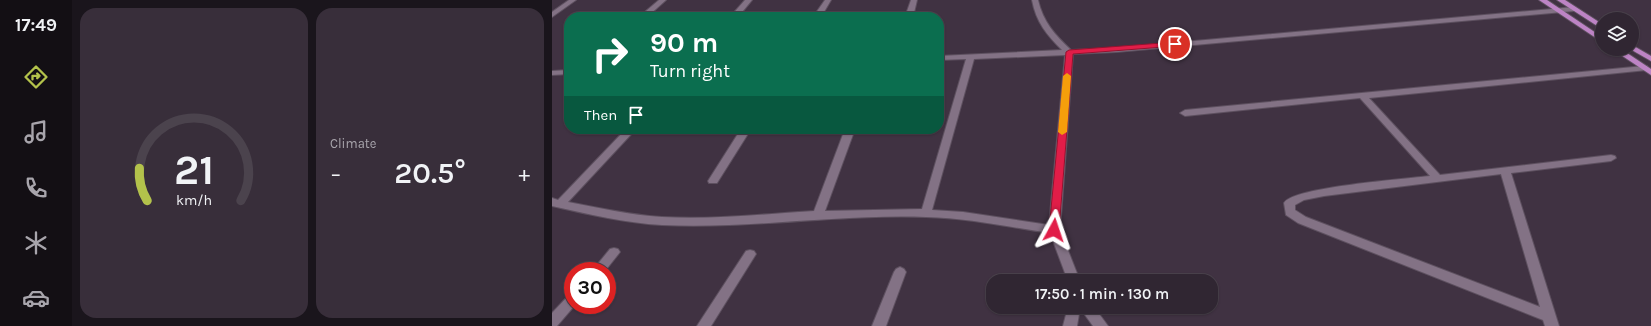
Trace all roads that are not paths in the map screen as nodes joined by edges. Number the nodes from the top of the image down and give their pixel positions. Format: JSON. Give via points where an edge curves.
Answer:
{"nodes":[{"id":1,"x":573,"y":0,"type":"edge"},
{"id":2,"x":662,"y":0,"type":"edge"},
{"id":3,"x":749,"y":0,"type":"edge"},
{"id":4,"x":828,"y":0,"type":"edge"},
{"id":5,"x":914,"y":0,"type":"edge"},
{"id":6,"x":1035,"y":0,"type":"edge"},
{"id":7,"x":1542,"y":0,"type":"edge"},
{"id":8,"x":1560,"y":0,"type":"edge"},
{"id":9,"x":1574,"y":9,"type":"junction"},
{"id":10,"x":1557,"y":10,"type":"junction"},
{"id":11,"x":649,"y":12,"type":"edge"},
{"id":12,"x":738,"y":12,"type":"edge"},
{"id":13,"x":820,"y":12,"type":"edge"},
{"id":14,"x":910,"y":12,"type":"edge"},
{"id":15,"x":552,"y":15,"type":"edge"},
{"id":16,"x":1595,"y":22,"type":"edge"},
{"id":17,"x":1595,"y":35,"type":"edge"},
{"id":18,"x":1639,"y":51,"type":"edge"},
{"id":19,"x":1069,"y":52,"type":"junction"},
{"id":20,"x":1626,"y":56,"type":"edge"},
{"id":21,"x":971,"y":57,"type":"junction"},
{"id":22,"x":944,"y":58,"type":"edge"},
{"id":23,"x":1651,"y":59,"type":"edge"},
{"id":24,"x":1647,"y":70,"type":"edge"},
{"id":25,"x":564,"y":72,"type":"edge"},
{"id":26,"x":552,"y":73,"type":"edge"},
{"id":27,"x":1363,"y":96,"type":"junction"},
{"id":28,"x":1185,"y":114,"type":"dead end"},
{"id":29,"x":626,"y":134,"type":"edge"},
{"id":30,"x":743,"y":134,"type":"edge"},
{"id":31,"x":848,"y":134,"type":"edge"},
{"id":32,"x":1611,"y":158,"type":"dead end"},
{"id":33,"x":1505,"y":170,"type":"junction"},
{"id":34,"x":1438,"y":179,"type":"junction"},
{"id":35,"x":713,"y":180,"type":"dead end"},
{"id":36,"x":556,"y":202,"type":"edge"},
{"id":37,"x":926,"y":213,"type":"junction"},
{"id":38,"x":818,"y":215,"type":"junction"},
{"id":39,"x":1054,"y":230,"type":"junction"},
{"id":40,"x":614,"y":252,"type":"dead end"},
{"id":41,"x":750,"y":254,"type":"dead end"},
{"id":42,"x":606,"y":262,"type":"edge"},
{"id":43,"x":900,"y":272,"type":"dead end"},
{"id":44,"x":1071,"y":274,"type":"edge"},
{"id":45,"x":564,"y":309,"type":"edge"},
{"id":46,"x":1073,"y":314,"type":"edge"},
{"id":47,"x":1092,"y":314,"type":"edge"},
{"id":48,"x":1551,"y":321,"type":"edge"},
{"id":49,"x":552,"y":322,"type":"edge"},
{"id":50,"x":704,"y":326,"type":"edge"},
{"id":51,"x":879,"y":326,"type":"edge"},
{"id":52,"x":1070,"y":326,"type":"edge"},
{"id":53,"x":1101,"y":326,"type":"edge"}],
"edges":[{"from":1,"to":15,"type":"street"},
{"from":2,"to":11,"type":"street"},
{"from":3,"to":12,"type":"street"},
{"from":4,"to":13,"type":"street"},
{"from":5,"to":14,"type":"street"},
{"from":6,"to":19,"type":"street","via":[[1042,24]]},
{"from":7,"to":10,"type":"main road"},
{"from":8,"to":9,"type":"main road"},
{"from":9,"to":10,"type":"street"},
{"from":9,"to":16,"type":"main road"},
{"from":10,"to":17,"type":"main road"},
{"from":10,"to":19,"type":"street","via":[[1116,50]]},
{"from":18,"to":23,"type":"main road"},
{"from":19,"to":21,"type":"street"},
{"from":19,"to":39,"type":"street"},
{"from":20,"to":24,"type":"main road"},
{"from":21,"to":22,"type":"street"},
{"from":21,"to":37,"type":"street"},
{"from":24,"to":27,"type":"street"},
{"from":25,"to":26,"type":"street"},
{"from":27,"to":28,"type":"street"},
{"from":27,"to":34,"type":"street"},
{"from":29,"to":36,"type":"street"},
{"from":30,"to":35,"type":"street"},
{"from":31,"to":38,"type":"street"},
{"from":32,"to":33,"type":"street"},
{"from":33,"to":34,"type":"street"},
{"from":33,"to":48,"type":"street"},
{"from":34,"to":48,"type":"street","via":[[1324,192],[1289,203],[1290,212],[1302,220]]},
{"from":36,"to":38,"type":"street","via":[[617,216],[662,221],[720,221]]},
{"from":37,"to":38,"type":"street"},
{"from":37,"to":39,"type":"street"},
{"from":39,"to":44,"type":"street"},
{"from":40,"to":42,"type":"street"},
{"from":41,"to":50,"type":"street"},
{"from":43,"to":51,"type":"street"},
{"from":45,"to":49,"type":"street"},
{"from":46,"to":52,"type":"street"},
{"from":47,"to":53,"type":"street"}]}
